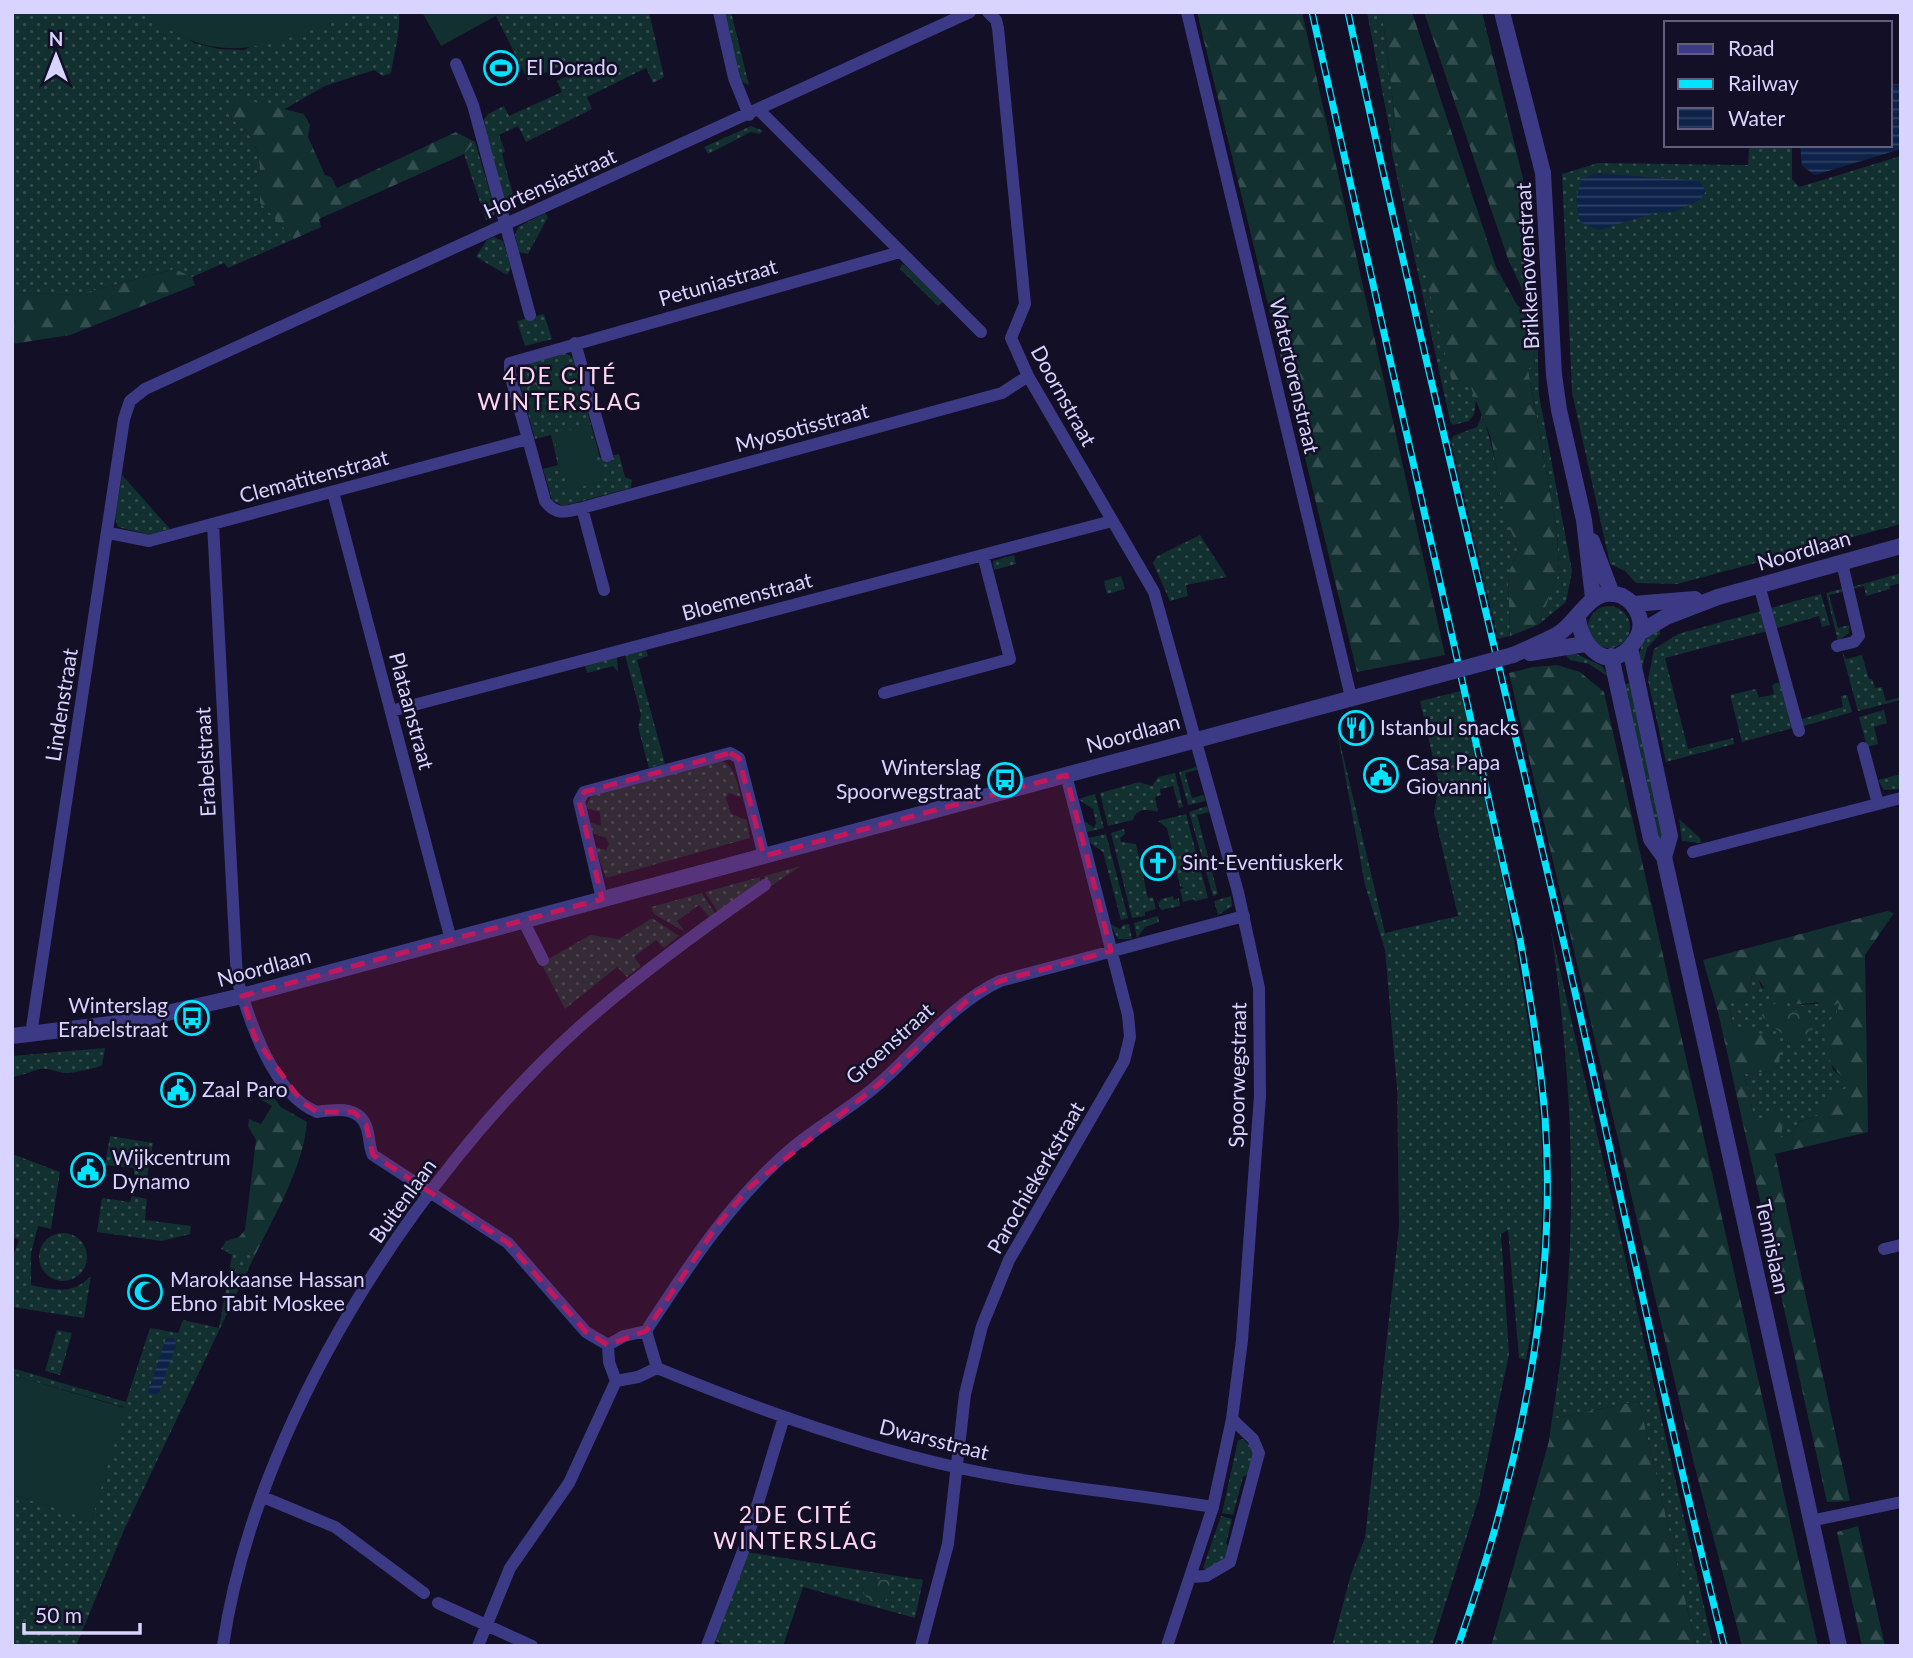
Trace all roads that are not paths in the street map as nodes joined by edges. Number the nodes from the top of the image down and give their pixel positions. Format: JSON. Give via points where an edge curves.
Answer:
{"nodes":[{"id":1,"x":719,"y":12,"type":"edge"},
{"id":2,"x":970,"y":12,"type":"edge"},
{"id":3,"x":988,"y":12,"type":"edge"},
{"id":4,"x":1187,"y":12,"type":"edge"},
{"id":5,"x":1502,"y":12,"type":"edge"},
{"id":6,"x":456,"y":64,"type":"dead end"},
{"id":7,"x":754,"y":113,"type":"junction"},
{"id":8,"x":505,"y":225,"type":"junction"},
{"id":9,"x":900,"y":252,"type":"junction"},
{"id":10,"x":530,"y":315,"type":"dead end"},
{"id":11,"x":981,"y":332,"type":"dead end"},
{"id":12,"x":575,"y":343,"type":"junction"},
{"id":13,"x":1028,"y":376,"type":"junction"},
{"id":14,"x":145,"y":389,"type":"joint"},
{"id":15,"x":528,"y":439,"type":"junction"},
{"id":16,"x":607,"y":456,"type":"dead end"},
{"id":17,"x":333,"y":492,"type":"junction"},
{"id":18,"x":582,"y":509,"type":"junction"},
{"id":19,"x":1584,"y":520,"type":"junction"},
{"id":20,"x":1112,"y":521,"type":"junction"},
{"id":21,"x":213,"y":524,"type":"junction"},
{"id":22,"x":109,"y":533,"type":"junction"},
{"id":23,"x":1901,"y":546,"type":"edge"},
{"id":24,"x":983,"y":555,"type":"junction"},
{"id":25,"x":1842,"y":562,"type":"junction"},
{"id":26,"x":1759,"y":585,"type":"junction"},
{"id":27,"x":604,"y":590,"type":"dead end"},
{"id":28,"x":1612,"y":594,"type":"junction"},
{"id":29,"x":1718,"y":597,"type":"junction"},
{"id":30,"x":1593,"y":598,"type":"junction"},
{"id":31,"x":1633,"y":604,"type":"junction"},
{"id":32,"x":1578,"y":618,"type":"junction"},
{"id":33,"x":1639,"y":633,"type":"junction"},
{"id":34,"x":1585,"y":644,"type":"junction"},
{"id":35,"x":1837,"y":646,"type":"dead end"},
{"id":36,"x":1630,"y":648,"type":"junction"},
{"id":37,"x":1513,"y":655,"type":"junction"},
{"id":38,"x":1611,"y":656,"type":"junction"},
{"id":39,"x":884,"y":692,"type":"dead end"},
{"id":40,"x":1351,"y":697,"type":"junction"},
{"id":41,"x":391,"y":711,"type":"junction"},
{"id":42,"x":1799,"y":731,"type":"dead end"},
{"id":43,"x":1196,"y":739,"type":"junction"},
{"id":44,"x":1863,"y":748,"type":"dead end"},
{"id":45,"x":1066,"y":775,"type":"junction"},
{"id":46,"x":1901,"y":798,"type":"edge"},
{"id":47,"x":1878,"y":804,"type":"junction"},
{"id":48,"x":1693,"y":852,"type":"dead end"},
{"id":49,"x":764,"y":856,"type":"junction"},
{"id":50,"x":1664,"y":857,"type":"junction"},
{"id":51,"x":765,"y":885,"type":"dead end"},
{"id":52,"x":602,"y":900,"type":"junction"},
{"id":53,"x":1244,"y":916,"type":"junction"},
{"id":54,"x":523,"y":920,"type":"junction"},
{"id":55,"x":451,"y":940,"type":"junction"},
{"id":56,"x":1111,"y":951,"type":"junction"},
{"id":57,"x":543,"y":960,"type":"dead end"},
{"id":58,"x":242,"y":996,"type":"junction"},
{"id":59,"x":32,"y":1034,"type":"junction"},
{"id":60,"x":12,"y":1036,"type":"edge"},
{"id":61,"x":431,"y":1193,"type":"junction"},
{"id":62,"x":1901,"y":1245,"type":"edge"},
{"id":63,"x":1884,"y":1249,"type":"dead end"},
{"id":64,"x":646,"y":1331,"type":"junction"},
{"id":65,"x":608,"y":1345,"type":"junction"},
{"id":66,"x":657,"y":1368,"type":"junction"},
{"id":67,"x":616,"y":1381,"type":"junction"},
{"id":68,"x":784,"y":1417,"type":"junction"},
{"id":69,"x":1232,"y":1419,"type":"junction"},
{"id":70,"x":956,"y":1467,"type":"junction"},
{"id":71,"x":263,"y":1497,"type":"junction"},
{"id":72,"x":1901,"y":1502,"type":"edge"},
{"id":73,"x":1213,"y":1507,"type":"junction"},
{"id":74,"x":1810,"y":1521,"type":"junction"},
{"id":75,"x":1190,"y":1577,"type":"junction"},
{"id":76,"x":424,"y":1593,"type":"dead end"},
{"id":77,"x":438,"y":1603,"type":"dead end"},
{"id":78,"x":486,"y":1627,"type":"junction"},
{"id":79,"x":223,"y":1646,"type":"edge"},
{"id":80,"x":478,"y":1646,"type":"edge"},
{"id":81,"x":532,"y":1646,"type":"edge"},
{"id":82,"x":707,"y":1646,"type":"edge"},
{"id":83,"x":921,"y":1646,"type":"edge"},
{"id":84,"x":1167,"y":1646,"type":"edge"},
{"id":85,"x":1839,"y":1646,"type":"edge"}],
"edges":[{"from":1,"to":7,"type":"street","via":[[734,78]]},
{"from":2,"to":7,"type":"street","name":"Hortensiastraat"},
{"from":3,"to":13,"type":"street","name":"Doornstraat","via":[[998,28],[1025,304],[1011,338]]},
{"from":4,"to":40,"type":"street","name":"Watertorenstraat"},
{"from":5,"to":19,"type":"street","name":"Brikkenovenstraat","via":[[1543,173],[1554,375]]},
{"from":6,"to":8,"type":"street","name":"Hortensiastraat","via":[[473,105]]},
{"from":7,"to":8,"type":"street","name":"Hortensiastraat"},
{"from":7,"to":9,"type":"street"},
{"from":8,"to":10,"type":"street","name":"Hortensiastraat"},
{"from":8,"to":14,"type":"street","name":"Hortensiastraat"},
{"from":9,"to":11,"type":"street"},
{"from":9,"to":12,"type":"street","name":"Petuniastraat"},
{"from":12,"to":15,"type":"street","name":"Petuniastraat","via":[[510,363]]},
{"from":12,"to":16,"type":"street"},
{"from":13,"to":18,"type":"street","name":"Myosotisstraat","via":[[1002,393]]},
{"from":13,"to":20,"type":"street","name":"Doornstraat"},
{"from":14,"to":22,"type":"street","name":"Lindenstraat","via":[[131,401],[124,419]]},
{"from":15,"to":17,"type":"street","name":"Clematitenstraat"},
{"from":15,"to":18,"type":"street","name":"Myosotisstraat","via":[[545,501],[561,513]]},
{"from":17,"to":21,"type":"street","name":"Clematitenstraat"},
{"from":17,"to":41,"type":"street","name":"Plataanstraat"},
{"from":18,"to":27,"type":"street"},
{"from":19,"to":28,"type":"street","name":"Brikkenovenstraat"},
{"from":19,"to":30,"type":"street","name":"Brikkenovenstraat"},
{"from":20,"to":24,"type":"street","name":"Bloemenstraat"},
{"from":20,"to":43,"type":"street","name":"Doornstraat","via":[[1154,592]]},
{"from":21,"to":22,"type":"street","name":"Clematitenstraat","via":[[149,541]]},
{"from":21,"to":58,"type":"street","name":"Erabelstraat","via":[[237,979]]},
{"from":22,"to":59,"type":"street","name":"Lindenstraat"},
{"from":23,"to":25,"type":"street","name":"Noordlaan"},
{"from":24,"to":39,"type":"street","via":[[1010,659]]},
{"from":24,"to":41,"type":"street","name":"Bloemenstraat"},
{"from":25,"to":26,"type":"street","name":"Noordlaan"},
{"from":25,"to":35,"type":"street","via":[[1859,636]]},
{"from":26,"to":29,"type":"street","name":"Noordlaan"},
{"from":26,"to":42,"type":"street"},
{"from":28,"to":30,"type":"street"},
{"from":28,"to":31,"type":"street","name":"Noordlaan"},
{"from":29,"to":31,"type":"street","name":"Noordlaan"},
{"from":29,"to":33,"type":"street","name":"Noordlaan"},
{"from":30,"to":32,"type":"street","name":"Noordlaan"},
{"from":31,"to":33,"type":"street","via":[[1639,614]]},
{"from":32,"to":34,"type":"street"},
{"from":32,"to":37,"type":"street","name":"Noordlaan","via":[[1558,634]]},
{"from":33,"to":36,"type":"street","name":"Noordlaan"},
{"from":34,"to":37,"type":"street","name":"Noordlaan"},
{"from":34,"to":38,"type":"street","via":[[1592,652]]},
{"from":36,"to":38,"type":"street"},
{"from":36,"to":50,"type":"street","name":"Tennislaan","via":[[1670,836]]},
{"from":37,"to":40,"type":"street","name":"Noordlaan","bridge":true},
{"from":38,"to":50,"type":"street","name":"Tennislaan","via":[[1651,839]]},
{"from":40,"to":43,"type":"street","name":"Noordlaan"},
{"from":41,"to":55,"type":"street","name":"Plataanstraat"},
{"from":43,"to":45,"type":"street","name":"Noordlaan"},
{"from":43,"to":53,"type":"street","name":"Spoorwegstraat"},
{"from":44,"to":47,"type":"street"},
{"from":45,"to":49,"type":"street","name":"Noordlaan"},
{"from":45,"to":56,"type":"street","name":"Parochiekerkstraat"},
{"from":46,"to":47,"type":"street"},
{"from":47,"to":48,"type":"street"},
{"from":49,"to":52,"type":"street","name":"Noordlaan"},
{"from":49,"to":52,"type":"street","via":[[739,758],[730,752],[584,792],[579,801]]},
{"from":50,"to":74,"type":"street","name":"Tennislaan"},
{"from":51,"to":61,"type":"street","name":"Buitenlaan","via":[[660,961],[576,1031],[512,1095]]},
{"from":52,"to":54,"type":"street","name":"Noordlaan"},
{"from":53,"to":56,"type":"street","name":"Groenstraat"},
{"from":53,"to":69,"type":"street","name":"Spoorwegstraat","via":[[1259,988],[1262,1051],[1242,1340]]},
{"from":54,"to":55,"type":"street","name":"Noordlaan"},
{"from":54,"to":57,"type":"street"},
{"from":55,"to":58,"type":"street","name":"Noordlaan"},
{"from":56,"to":64,"type":"street","name":"Groenstraat","via":[[1000,981],[959,1007],[879,1084],[791,1149],[750,1187],[718,1224]]},
{"from":56,"to":70,"type":"street","name":"Parochiekerkstraat","via":[[1128,1015],[1129,1049],[1009,1260],[982,1326],[965,1394]]},
{"from":58,"to":59,"type":"street","name":"Noordlaan","via":[[127,1022]]},
{"from":58,"to":61,"type":"street","via":[[256,1038],[276,1074],[302,1102],[317,1112],[346,1108],[354,1112],[366,1125],[373,1155]]},
{"from":59,"to":60,"type":"street","name":"Noordlaan"},
{"from":61,"to":65,"type":"street","via":[[508,1243],[586,1332]]},
{"from":61,"to":71,"type":"street","name":"Buitenlaan","via":[[376,1271],[328,1352]]},
{"from":62,"to":63,"type":"street"},
{"from":64,"to":65,"type":"street"},
{"from":64,"to":66,"type":"street"},
{"from":65,"to":67,"type":"street"},
{"from":66,"to":67,"type":"street"},
{"from":66,"to":68,"type":"street","name":"Dwarsstraat"},
{"from":67,"to":78,"type":"street","via":[[569,1483],[510,1568]]},
{"from":68,"to":70,"type":"street","name":"Dwarsstraat"},
{"from":68,"to":82,"type":"street","via":[[745,1546]]},
{"from":69,"to":73,"type":"street","name":"Spoorwegstraat"},
{"from":69,"to":75,"type":"street","via":[[1253,1439],[1259,1453],[1230,1562],[1206,1577]]},
{"from":70,"to":73,"type":"street","name":"Dwarsstraat"},
{"from":70,"to":83,"type":"street","name":"Parochiekerkstraat","via":[[948,1544]]},
{"from":71,"to":76,"type":"street","via":[[335,1527]]},
{"from":71,"to":79,"type":"street","name":"Buitenlaan","via":[[241,1563]]},
{"from":72,"to":74,"type":"street"},
{"from":73,"to":75,"type":"street","name":"Spoorwegstraat"},
{"from":74,"to":85,"type":"street","name":"Tennislaan"},
{"from":75,"to":84,"type":"street","name":"Spoorwegstraat"},
{"from":77,"to":78,"type":"street"},
{"from":78,"to":80,"type":"street"},
{"from":78,"to":81,"type":"street"}]}
